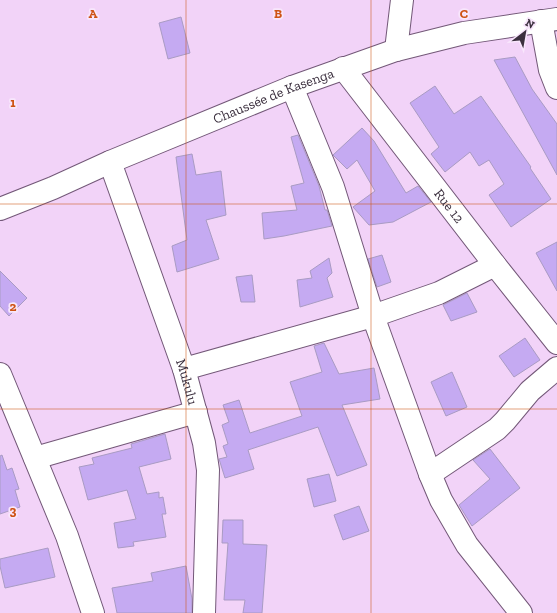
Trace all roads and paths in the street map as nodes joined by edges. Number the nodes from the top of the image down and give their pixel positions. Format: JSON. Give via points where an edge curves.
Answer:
{"nodes":[{"id":1,"x":402,"y":0,"type":"edge"},
{"id":2,"x":549,"y":20,"type":"edge"},
{"id":3,"x":396,"y":50,"type":"junction"},
{"id":4,"x":343,"y":68,"type":"junction"},
{"id":5,"x":292,"y":87,"type":"junction"},
{"id":6,"x":557,"y":88,"type":"edge"},
{"id":7,"x":110,"y":162,"type":"junction"},
{"id":8,"x":0,"y":209,"type":"edge"},
{"id":9,"x":495,"y":265,"type":"junction"},
{"id":10,"x":373,"y":316,"type":"junction"},
{"id":11,"x":557,"y":343,"type":"edge"},
{"id":12,"x":557,"y":368,"type":"edge"},
{"id":13,"x":184,"y":369,"type":"junction"},
{"id":14,"x":0,"y":374,"type":"edge"},
{"id":15,"x":196,"y":412,"type":"junction"},
{"id":16,"x":35,"y":458,"type":"junction"},
{"id":17,"x":430,"y":474,"type":"junction"},
{"id":18,"x":93,"y":613,"type":"edge"},
{"id":19,"x":204,"y":613,"type":"edge"},
{"id":20,"x":521,"y":613,"type":"edge"}],
"edges":[{"from":1,"to":3,"type":"street"},
{"from":2,"to":3,"type":"street","name":"Chaussée de Kasenga","via":[[464,33]]},
{"from":2,"to":6,"type":"street","via":[[550,70]]},
{"from":3,"to":4,"type":"street","name":"Chaussée de Kasenga"},
{"from":4,"to":5,"type":"street","name":"Chaussée de Kasenga"},
{"from":4,"to":9,"type":"street","name":"Rue 12"},
{"from":5,"to":7,"type":"street","name":"Chaussée de Kasenga"},
{"from":5,"to":10,"type":"street","via":[[333,187]]},
{"from":7,"to":8,"type":"street","name":"Chaussée de Kasenga"},
{"from":7,"to":13,"type":"street","name":"Mukulu"},
{"from":9,"to":10,"type":"street","via":[[439,293]]},
{"from":9,"to":11,"type":"street","name":"Rue 12"},
{"from":10,"to":13,"type":"street"},
{"from":10,"to":17,"type":"street"},
{"from":12,"to":17,"type":"street","via":[[530,391],[497,429]]},
{"from":13,"to":15,"type":"street","name":"Mukulu"},
{"from":14,"to":16,"type":"street"},
{"from":15,"to":16,"type":"street"},
{"from":15,"to":19,"type":"street","name":"Mukulu","via":[[208,470]]},
{"from":16,"to":18,"type":"street","via":[[67,536]]},
{"from":17,"to":20,"type":"street","via":[[441,500],[467,545]]}]}
